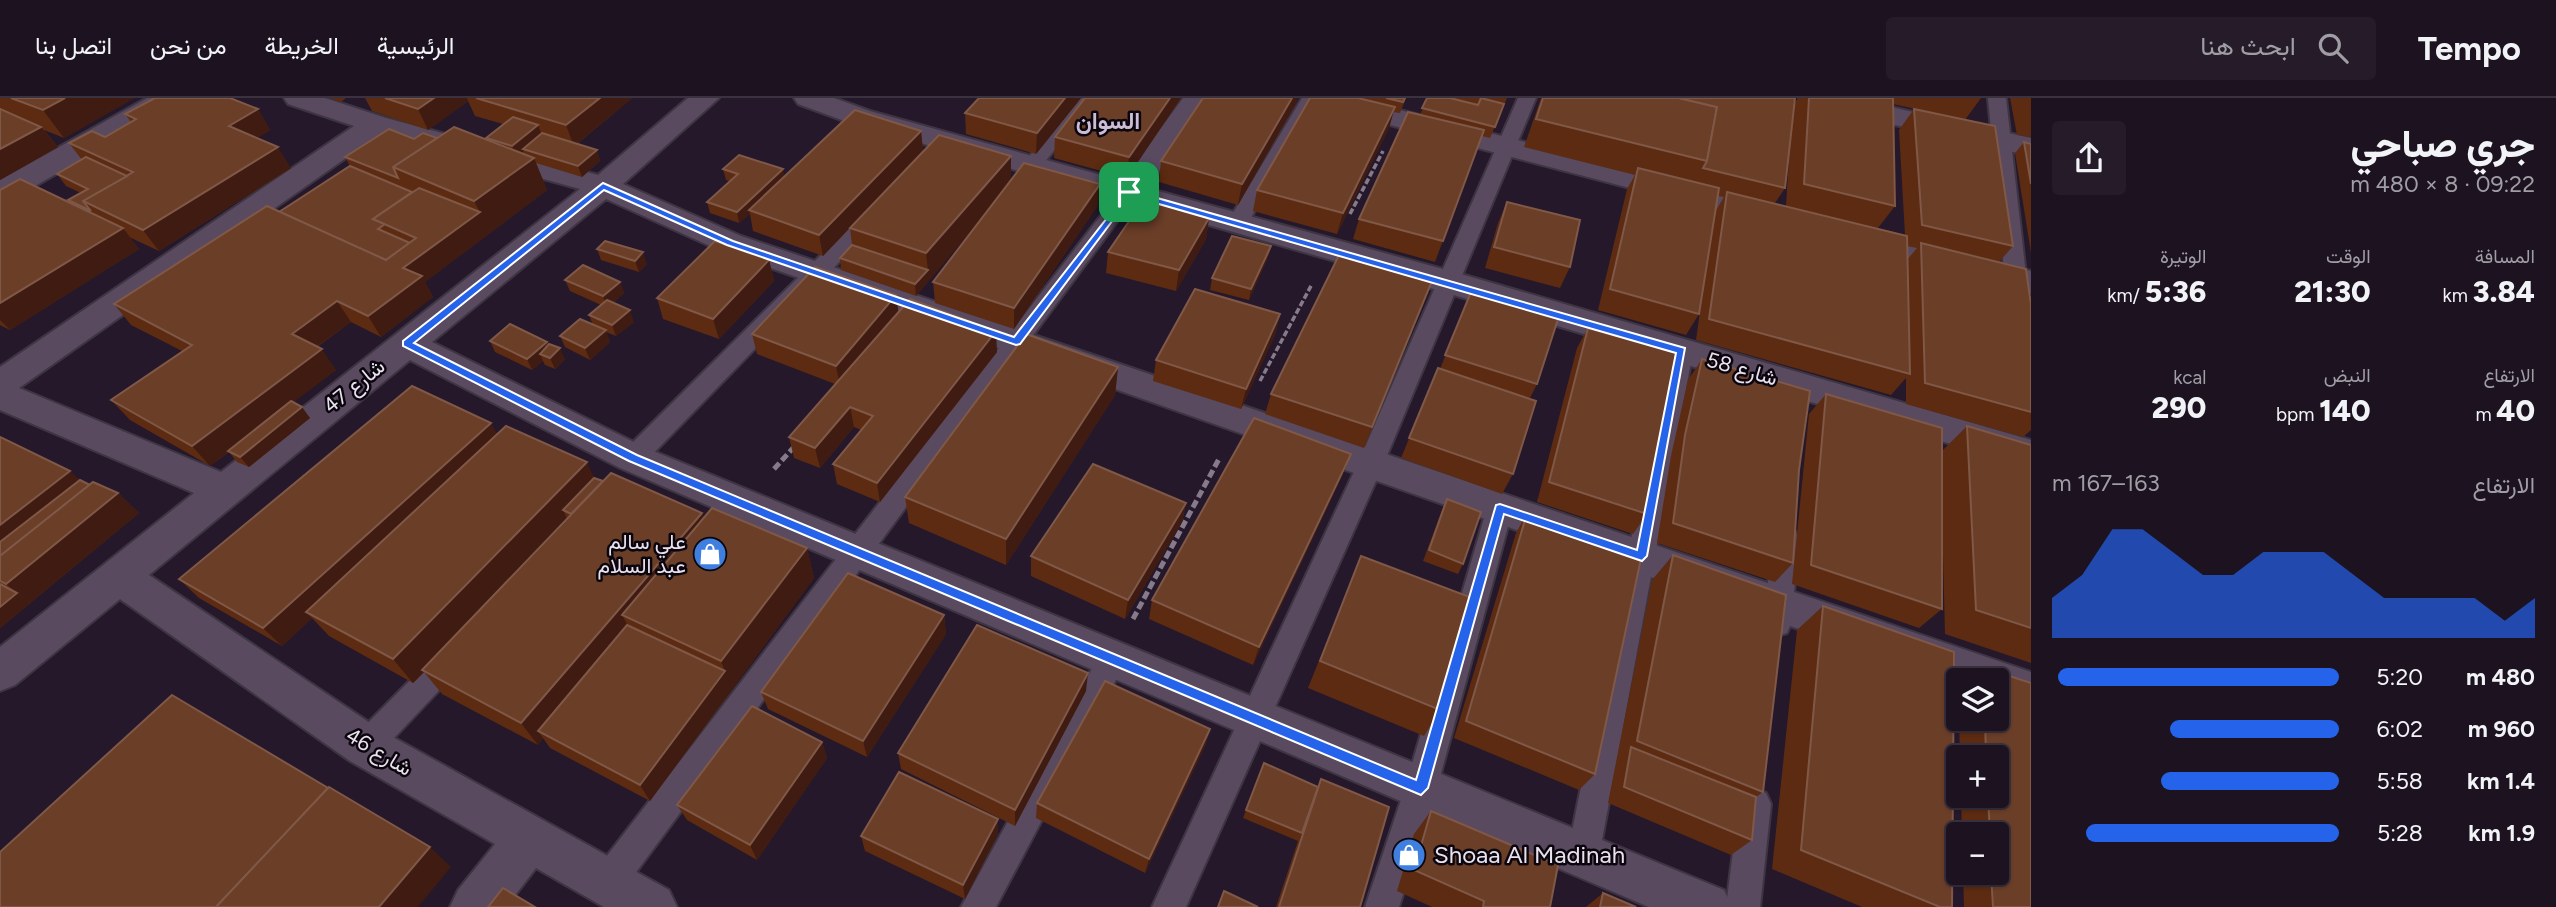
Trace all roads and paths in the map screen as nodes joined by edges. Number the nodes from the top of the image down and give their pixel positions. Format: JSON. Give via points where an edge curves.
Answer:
{"nodes":[{"id":1,"x":167,"y":98,"type":"edge"},
{"id":2,"x":298,"y":98,"type":"edge"},
{"id":3,"x":705,"y":98,"type":"edge"},
{"id":4,"x":808,"y":98,"type":"edge"},
{"id":5,"x":1088,"y":98,"type":"edge"},
{"id":6,"x":1197,"y":98,"type":"edge"},
{"id":7,"x":1311,"y":98,"type":"edge"},
{"id":8,"x":1320,"y":98,"type":"edge"},
{"id":9,"x":1527,"y":98,"type":"edge"},
{"id":10,"x":1813,"y":98,"type":"edge"},
{"id":11,"x":1997,"y":98,"type":"edge"},
{"id":12,"x":376,"y":124,"type":"junction"},
{"id":13,"x":2001,"y":140,"type":"junction"},
{"id":14,"x":1508,"y":147,"type":"junction"},
{"id":15,"x":2031,"y":147,"type":"edge"},
{"id":16,"x":1032,"y":165,"type":"junction"},
{"id":17,"x":603,"y":186,"type":"junction"},
{"id":18,"x":0,"y":192,"type":"edge"},
{"id":19,"x":1129,"y":192,"type":"junction"},
{"id":20,"x":890,"y":197,"type":"edge"},
{"id":21,"x":1238,"y":223,"type":"junction"},
{"id":22,"x":816,"y":273,"type":"junction"},
{"id":23,"x":2023,"y":280,"type":"edge"},
{"id":24,"x":1449,"y":282,"type":"junction"},
{"id":25,"x":2021,"y":329,"type":"edge"},
{"id":26,"x":1016,"y":342,"type":"junction"},
{"id":27,"x":407,"y":344,"type":"junction"},
{"id":28,"x":1681,"y":351,"type":"junction"},
{"id":29,"x":0,"y":384,"type":"edge"},
{"id":30,"x":0,"y":395,"type":"edge"},
{"id":31,"x":2031,"y":454,"type":"edge"},
{"id":32,"x":633,"y":458,"type":"junction"},
{"id":33,"x":1371,"y":463,"type":"junction"},
{"id":34,"x":225,"y":490,"type":"junction"},
{"id":35,"x":1500,"y":508,"type":"junction"},
{"id":36,"x":1790,"y":509,"type":"edge"},
{"id":37,"x":857,"y":552,"type":"junction"},
{"id":38,"x":1642,"y":556,"type":"junction"},
{"id":39,"x":118,"y":576,"type":"junction"},
{"id":40,"x":1779,"y":604,"type":"junction"},
{"id":41,"x":472,"y":636,"type":"edge"},
{"id":42,"x":1774,"y":645,"type":"edge"},
{"id":43,"x":1112,"y":659,"type":"junction"},
{"id":44,"x":0,"y":672,"type":"edge"},
{"id":45,"x":2031,"y":691,"type":"edge"},
{"id":46,"x":1254,"y":719,"type":"junction"},
{"id":47,"x":366,"y":746,"type":"junction"},
{"id":48,"x":1758,"y":783,"type":"edge"},
{"id":49,"x":1421,"y":788,"type":"junction"},
{"id":50,"x":530,"y":838,"type":"junction"},
{"id":51,"x":1583,"y":856,"type":"junction"},
{"id":52,"x":608,"y":882,"type":"junction"},
{"id":53,"x":475,"y":907,"type":"edge"},
{"id":54,"x":652,"y":907,"type":"edge"},
{"id":55,"x":978,"y":907,"type":"edge"},
{"id":56,"x":1168,"y":907,"type":"edge"},
{"id":57,"x":1382,"y":907,"type":"edge"},
{"id":58,"x":1707,"y":907,"type":"edge"},
{"id":59,"x":1743,"y":907,"type":"edge"}],
"edges":[{"from":1,"to":18,"type":"street"},
{"from":2,"to":12,"type":"street"},
{"from":3,"to":17,"type":"street","name":"شارع 47"},
{"from":4,"to":16,"type":"street","name":"شارع 58","via":[[937,150]]},
{"from":5,"to":16,"type":"lane"},
{"from":6,"to":19,"type":"street"},
{"from":7,"to":21,"type":"lane"},
{"from":8,"to":14,"type":"street"},
{"from":9,"to":14,"type":"lane"},
{"from":10,"to":13,"type":"street"},
{"from":11,"to":13,"type":"lane"},
{"from":12,"to":17,"type":"street"},
{"from":12,"to":29,"type":"street"},
{"from":13,"to":15,"type":"street"},
{"from":13,"to":23,"type":"lane"},
{"from":14,"to":23,"type":"street"},
{"from":14,"to":24,"type":"lane"},
{"from":16,"to":19,"type":"street","name":"شارع 58"},
{"from":17,"to":22,"type":"street","via":[[730,243]]},
{"from":17,"to":27,"type":"street","name":"شارع 47"},
{"from":19,"to":21,"type":"street","name":"شارع 58"},
{"from":19,"to":26,"type":"lane"},
{"from":20,"to":22,"type":"lane"},
{"from":21,"to":24,"type":"street","name":"شارع 58"},
{"from":22,"to":26,"type":"street"},
{"from":22,"to":32,"type":"lane"},
{"from":23,"to":25,"type":"lane"},
{"from":24,"to":28,"type":"street","name":"شارع 58"},
{"from":24,"to":33,"type":"lane"},
{"from":26,"to":33,"type":"street"},
{"from":26,"to":37,"type":"lane"},
{"from":27,"to":32,"type":"street"},
{"from":27,"to":34,"type":"street","name":"شارع 47"},
{"from":28,"to":31,"type":"street","name":"شارع 58","via":[[1803,400]]},
{"from":28,"to":38,"type":"lane"},
{"from":30,"to":34,"type":"street"},
{"from":32,"to":37,"type":"street"},
{"from":33,"to":35,"type":"street"},
{"from":33,"to":46,"type":"lane"},
{"from":34,"to":39,"type":"street","name":"شارع 47"},
{"from":35,"to":38,"type":"street"},
{"from":35,"to":49,"type":"lane"},
{"from":36,"to":40,"type":"lane"},
{"from":37,"to":43,"type":"street"},
{"from":37,"to":52,"type":"lane"},
{"from":38,"to":40,"type":"street"},
{"from":38,"to":51,"type":"lane"},
{"from":39,"to":44,"type":"street","name":"شارع 47"},
{"from":39,"to":47,"type":"street","name":"شارع 46"},
{"from":40,"to":42,"type":"lane"},
{"from":40,"to":45,"type":"street","via":[[1931,671]]},
{"from":41,"to":47,"type":"lane"},
{"from":43,"to":46,"type":"street"},
{"from":43,"to":55,"type":"lane"},
{"from":46,"to":49,"type":"street"},
{"from":46,"to":56,"type":"lane"},
{"from":47,"to":50,"type":"street","name":"شارع 46"},
{"from":48,"to":59,"type":"lane"},
{"from":49,"to":51,"type":"street"},
{"from":49,"to":57,"type":"lane"},
{"from":50,"to":52,"type":"street","name":"شارع 46"},
{"from":50,"to":53,"type":"street"},
{"from":51,"to":58,"type":"street"},
{"from":52,"to":54,"type":"street","name":"شارع 46"}]}
